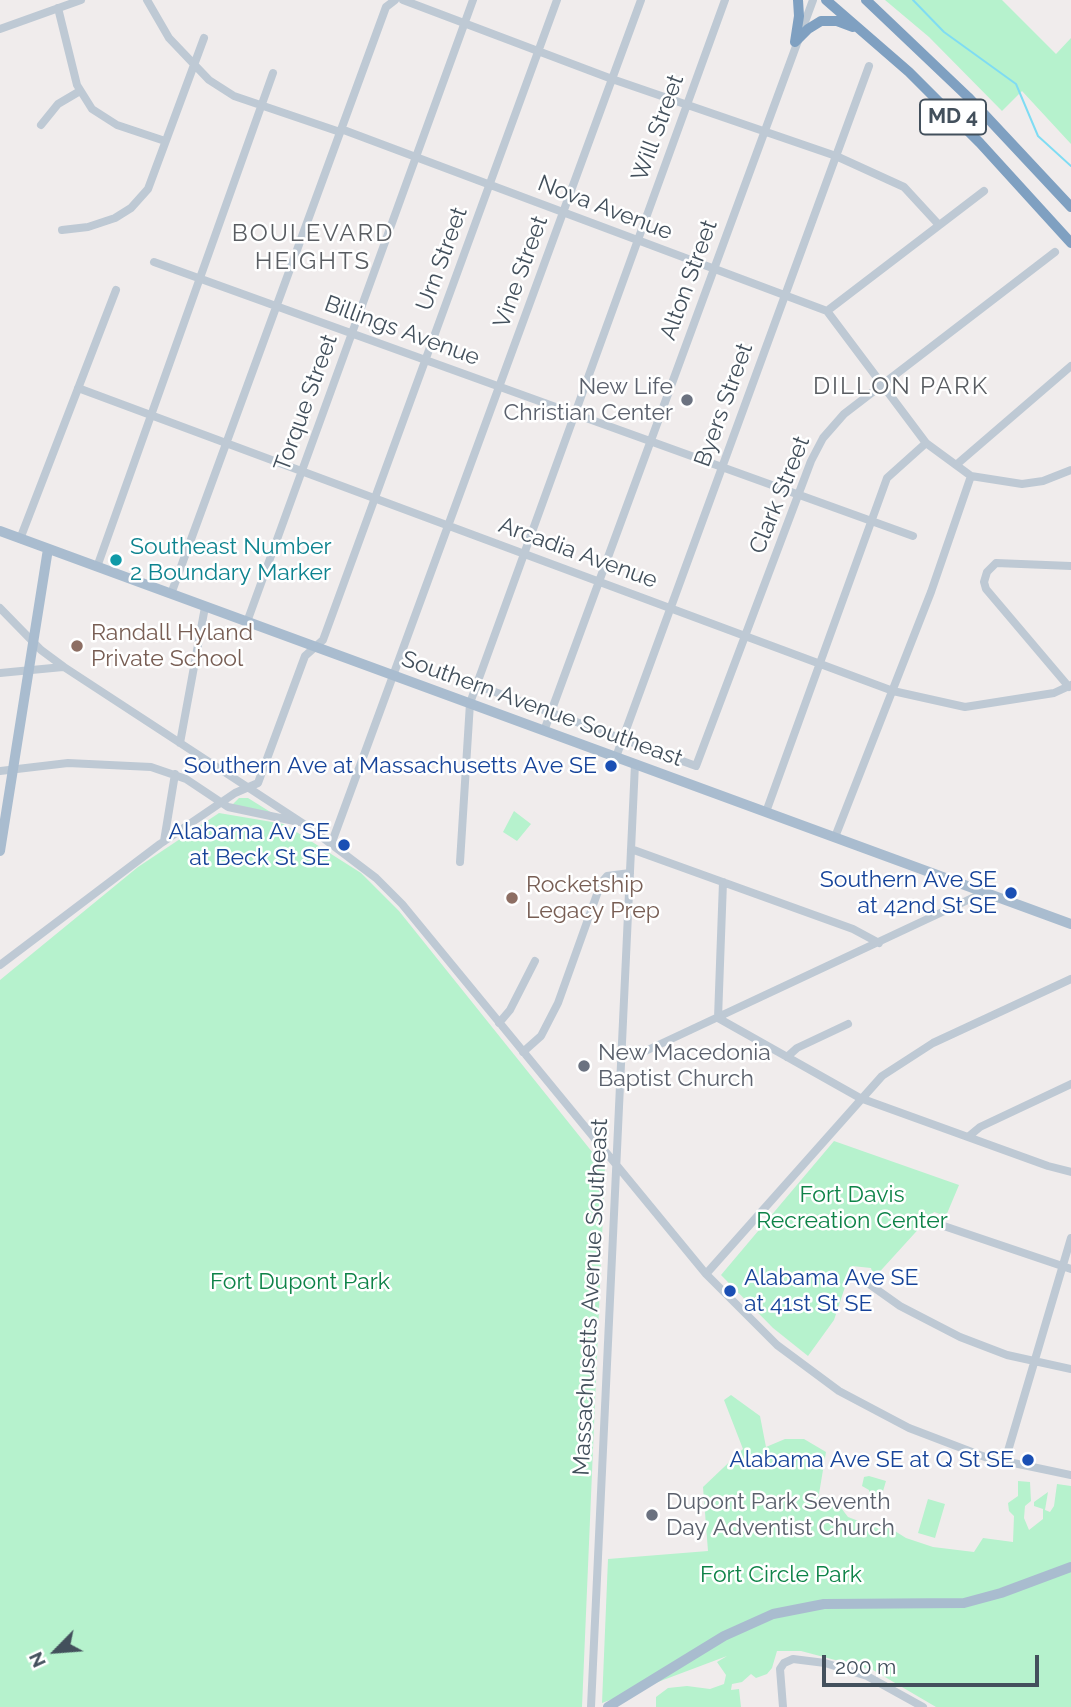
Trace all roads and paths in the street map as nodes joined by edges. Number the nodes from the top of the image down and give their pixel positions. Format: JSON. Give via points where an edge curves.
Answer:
{"nodes":[{"id":1,"x":81,"y":0,"type":"edge"},
{"id":2,"x":147,"y":0,"type":"edge"},
{"id":3,"x":396,"y":0,"type":"edge"},
{"id":4,"x":473,"y":0,"type":"edge"},
{"id":5,"x":557,"y":0,"type":"edge"},
{"id":6,"x":641,"y":0,"type":"edge"},
{"id":7,"x":725,"y":0,"type":"edge"},
{"id":8,"x":798,"y":0,"type":"edge"},
{"id":9,"x":813,"y":0,"type":"edge"},
{"id":10,"x":826,"y":0,"type":"edge"},
{"id":11,"x":866,"y":0,"type":"edge"},
{"id":12,"x":405,"y":1,"type":"edge"},
{"id":13,"x":58,"y":8,"type":"junction"},
{"id":14,"x":465,"y":23,"type":"junction"},
{"id":15,"x":0,"y":29,"type":"edge"},
{"id":16,"x":204,"y":38,"type":"dead end"},
{"id":17,"x":872,"y":40,"type":"junction"},
{"id":18,"x":795,"y":42,"type":"junction"},
{"id":19,"x":538,"y":51,"type":"junction"},
{"id":20,"x":869,"y":66,"type":"dead end"},
{"id":21,"x":195,"y":68,"type":"junction"},
{"id":22,"x":273,"y":73,"type":"dead end"},
{"id":23,"x":612,"y":79,"type":"junction"},
{"id":24,"x":80,"y":91,"type":"junction"},
{"id":25,"x":688,"y":104,"type":"junction"},
{"id":26,"x":261,"y":105,"type":"junction"},
{"id":27,"x":41,"y":125,"type":"dead end"},
{"id":28,"x":341,"y":131,"type":"junction"},
{"id":29,"x":765,"y":131,"type":"junction"},
{"id":30,"x":165,"y":141,"type":"junction"},
{"id":31,"x":836,"y":156,"type":"junction"},
{"id":32,"x":416,"y":158,"type":"junction"},
{"id":33,"x":489,"y":185,"type":"junction"},
{"id":34,"x":984,"y":191,"type":"dead end"},
{"id":35,"x":1071,"y":207,"type":"edge"},
{"id":36,"x":563,"y":212,"type":"junction"},
{"id":37,"x":939,"y":225,"type":"junction"},
{"id":38,"x":62,"y":230,"type":"dead end"},
{"id":39,"x":637,"y":240,"type":"junction"},
{"id":40,"x":1071,"y":243,"type":"edge"},
{"id":41,"x":1055,"y":252,"type":"dead end"},
{"id":42,"x":153,"y":262,"type":"dead end"},
{"id":43,"x":714,"y":269,"type":"junction"},
{"id":44,"x":200,"y":278,"type":"junction"},
{"id":45,"x":116,"y":290,"type":"dead end"},
{"id":46,"x":785,"y":295,"type":"junction"},
{"id":47,"x":276,"y":306,"type":"junction"},
{"id":48,"x":827,"y":311,"type":"junction"},
{"id":49,"x":352,"y":333,"type":"junction"},
{"id":50,"x":425,"y":360,"type":"junction"},
{"id":51,"x":1071,"y":366,"type":"edge"},
{"id":52,"x":883,"y":385,"type":"junction"},
{"id":53,"x":499,"y":387,"type":"junction"},
{"id":54,"x":78,"y":388,"type":"junction"},
{"id":55,"x":574,"y":414,"type":"junction"},
{"id":56,"x":151,"y":415,"type":"junction"},
{"id":57,"x":650,"y":442,"type":"junction"},
{"id":58,"x":228,"y":443,"type":"junction"},
{"id":59,"x":926,"y":443,"type":"junction"},
{"id":60,"x":956,"y":465,"type":"junction"},
{"id":61,"x":722,"y":468,"type":"junction"},
{"id":62,"x":1071,"y":470,"type":"edge"},
{"id":63,"x":302,"y":471,"type":"junction"},
{"id":64,"x":971,"y":476,"type":"junction"},
{"id":65,"x":797,"y":496,"type":"junction"},
{"id":66,"x":375,"y":498,"type":"junction"},
{"id":67,"x":873,"y":523,"type":"junction"},
{"id":68,"x":448,"y":525,"type":"junction"},
{"id":69,"x":0,"y":531,"type":"edge"},
{"id":70,"x":913,"y":536,"type":"dead end"},
{"id":71,"x":20,"y":539,"type":"junction"},
{"id":72,"x":48,"y":549,"type":"junction"},
{"id":73,"x":523,"y":553,"type":"junction"},
{"id":74,"x":1071,"y":566,"type":"edge"},
{"id":75,"x":97,"y":567,"type":"junction"},
{"id":76,"x":599,"y":581,"type":"junction"},
{"id":77,"x":171,"y":594,"type":"junction"},
{"id":78,"x":205,"y":607,"type":"junction"},
{"id":79,"x":0,"y":608,"type":"edge"},
{"id":80,"x":670,"y":608,"type":"junction"},
{"id":81,"x":247,"y":622,"type":"junction"},
{"id":82,"x":746,"y":636,"type":"junction"},
{"id":83,"x":33,"y":643,"type":"junction"},
{"id":84,"x":315,"y":647,"type":"junction"},
{"id":85,"x":820,"y":664,"type":"junction"},
{"id":86,"x":64,"y":667,"type":"junction"},
{"id":87,"x":29,"y":670,"type":"junction"},
{"id":88,"x":0,"y":673,"type":"edge"},
{"id":89,"x":393,"y":675,"type":"junction"},
{"id":90,"x":476,"y":685,"type":"junction"},
{"id":91,"x":1070,"y":686,"type":"edge"},
{"id":92,"x":893,"y":691,"type":"junction"},
{"id":93,"x":470,"y":703,"type":"junction"},
{"id":94,"x":551,"y":713,"type":"junction"},
{"id":95,"x":544,"y":731,"type":"junction"},
{"id":96,"x":622,"y":739,"type":"junction"},
{"id":97,"x":180,"y":743,"type":"junction"},
{"id":98,"x":616,"y":757,"type":"junction"},
{"id":99,"x":635,"y":764,"type":"junction"},
{"id":100,"x":13,"y":769,"type":"junction"},
{"id":101,"x":0,"y":771,"type":"edge"},
{"id":102,"x":175,"y":774,"type":"junction"},
{"id":103,"x":248,"y":789,"type":"junction"},
{"id":104,"x":223,"y":802,"type":"junction"},
{"id":105,"x":766,"y":812,"type":"junction"},
{"id":106,"x":302,"y":822,"type":"junction"},
{"id":107,"x":835,"y":837,"type":"junction"},
{"id":108,"x":164,"y":841,"type":"junction"},
{"id":109,"x":332,"y":842,"type":"junction"},
{"id":110,"x":631,"y":849,"type":"junction"},
{"id":111,"x":0,"y":851,"type":"edge"},
{"id":112,"x":460,"y":862,"type":"dead end"},
{"id":113,"x":630,"y":873,"type":"junction"},
{"id":114,"x":723,"y":882,"type":"junction"},
{"id":115,"x":985,"y":892,"type":"junction"},
{"id":116,"x":1071,"y":923,"type":"edge"},
{"id":117,"x":878,"y":943,"type":"junction"},
{"id":118,"x":535,"y":961,"type":"dead end"},
{"id":119,"x":0,"y":965,"type":"edge"},
{"id":120,"x":1071,"y":979,"type":"edge"},
{"id":121,"x":718,"y":1018,"type":"junction"},
{"id":122,"x":499,"y":1023,"type":"junction"},
{"id":123,"x":848,"y":1024,"type":"dead end"},
{"id":124,"x":523,"y":1052,"type":"junction"},
{"id":125,"x":622,"y":1055,"type":"junction"},
{"id":126,"x":787,"y":1057,"type":"junction"},
{"id":127,"x":1071,"y":1084,"type":"edge"},
{"id":128,"x":860,"y":1098,"type":"junction"},
{"id":129,"x":968,"y":1137,"type":"junction"},
{"id":130,"x":617,"y":1166,"type":"junction"},
{"id":131,"x":1071,"y":1172,"type":"edge"},
{"id":132,"x":929,"y":1221,"type":"dead end"},
{"id":133,"x":1071,"y":1238,"type":"edge"},
{"id":134,"x":1067,"y":1268,"type":"edge"},
{"id":135,"x":706,"y":1274,"type":"junction"},
{"id":136,"x":862,"y":1279,"type":"dead end"},
{"id":137,"x":1035,"y":1362,"type":"junction"},
{"id":138,"x":1071,"y":1369,"type":"edge"},
{"id":139,"x":1005,"y":1461,"type":"junction"},
{"id":140,"x":1071,"y":1475,"type":"edge"},
{"id":141,"x":1071,"y":1567,"type":"edge"},
{"id":142,"x":591,"y":1707,"type":"edge"},
{"id":143,"x":608,"y":1707,"type":"edge"},
{"id":144,"x":783,"y":1707,"type":"edge"},
{"id":145,"x":923,"y":1707,"type":"edge"}],
"edges":[{"from":1,"to":13,"type":"street"},
{"from":2,"to":21,"type":"street","name":"Nova Avenue","via":[[162,28]]},
{"from":3,"to":28,"type":"street","via":[[386,7]]},
{"from":4,"to":14,"type":"street","name":"Torque Street"},
{"from":5,"to":19,"type":"street","name":"Urn Street"},
{"from":6,"to":23,"type":"street","name":"Vine Street"},
{"from":7,"to":25,"type":"street","name":"Will Street"},
{"from":8,"to":18,"type":"highway"},
{"from":9,"to":18,"type":"street","name":"Alton Street"},
{"from":10,"to":17,"type":"highway","number":"MD 4"},
{"from":11,"to":35,"type":"highway","number":"MD 4","via":[[968,97]]},
{"from":12,"to":14,"type":"street"},
{"from":13,"to":15,"type":"street"},
{"from":13,"to":24,"type":"street"},
{"from":14,"to":19,"type":"street"},
{"from":14,"to":32,"type":"street","name":"Torque Street"},
{"from":16,"to":21,"type":"street"},
{"from":17,"to":18,"type":"highway","via":[[847,23],[829,20],[816,24]]},
{"from":17,"to":40,"type":"highway","number":"MD 4","via":[[980,143]]},
{"from":18,"to":29,"type":"street","name":"Alton Street"},
{"from":19,"to":23,"type":"street"},
{"from":19,"to":33,"type":"street","name":"Urn Street"},
{"from":20,"to":31,"type":"street","name":"Byers Street"},
{"from":21,"to":26,"type":"street","name":"Nova Avenue","via":[[228,93]]},
{"from":21,"to":30,"type":"street"},
{"from":22,"to":26,"type":"street"},
{"from":23,"to":25,"type":"street"},
{"from":23,"to":36,"type":"street","name":"Vine Street"},
{"from":24,"to":27,"type":"street","via":[[58,104]]},
{"from":24,"to":30,"type":"street","via":[[105,119]]},
{"from":25,"to":29,"type":"street"},
{"from":25,"to":39,"type":"street","name":"Will Street"},
{"from":26,"to":28,"type":"street","name":"Nova Avenue"},
{"from":26,"to":44,"type":"street"},
{"from":28,"to":32,"type":"street","name":"Nova Avenue"},
{"from":28,"to":47,"type":"street"},
{"from":29,"to":31,"type":"street"},
{"from":29,"to":43,"type":"street","name":"Alton Street"},
{"from":30,"to":38,"type":"street","via":[[148,189],[131,208],[97,225]]},
{"from":31,"to":37,"type":"street","via":[[904,187]]},
{"from":31,"to":46,"type":"street","name":"Byers Street"},
{"from":32,"to":33,"type":"street","name":"Nova Avenue"},
{"from":32,"to":49,"type":"street","name":"Torque Street"},
{"from":33,"to":36,"type":"street","name":"Nova Avenue"},
{"from":33,"to":50,"type":"street","name":"Urn Street"},
{"from":34,"to":37,"type":"street"},
{"from":36,"to":39,"type":"street","name":"Nova Avenue"},
{"from":36,"to":53,"type":"street","name":"Vine Street"},
{"from":37,"to":48,"type":"street"},
{"from":39,"to":43,"type":"street","name":"Nova Avenue"},
{"from":39,"to":55,"type":"street","name":"Will Street"},
{"from":41,"to":52,"type":"street","name":"Clark Street"},
{"from":42,"to":44,"type":"street","name":"Billings Avenue"},
{"from":43,"to":46,"type":"street","name":"Nova Avenue"},
{"from":43,"to":57,"type":"street","name":"Alton Street"},
{"from":44,"to":47,"type":"street","name":"Billings Avenue"},
{"from":44,"to":56,"type":"street"},
{"from":45,"to":54,"type":"street"},
{"from":46,"to":48,"type":"street","name":"Nova Avenue"},
{"from":46,"to":61,"type":"street","name":"Byers Street"},
{"from":47,"to":49,"type":"street","name":"Billings Avenue"},
{"from":47,"to":58,"type":"street"},
{"from":48,"to":52,"type":"street"},
{"from":49,"to":50,"type":"street","name":"Billings Avenue"},
{"from":49,"to":63,"type":"street","name":"Torque Street"},
{"from":50,"to":53,"type":"street","name":"Billings Avenue"},
{"from":50,"to":66,"type":"street","name":"Urn Street"},
{"from":51,"to":60,"type":"street"},
{"from":52,"to":59,"type":"street"},
{"from":52,"to":65,"type":"street","name":"Clark Street","via":[[844,414],[822,438]]},
{"from":53,"to":55,"type":"street","name":"Billings Avenue"},
{"from":53,"to":68,"type":"street","name":"Vine Street"},
{"from":54,"to":56,"type":"street","name":"Arcadia Avenue"},
{"from":54,"to":71,"type":"street"},
{"from":55,"to":57,"type":"street","name":"Billings Avenue"},
{"from":55,"to":73,"type":"street","name":"Will Street"},
{"from":56,"to":58,"type":"street","name":"Arcadia Avenue"},
{"from":56,"to":75,"type":"street"},
{"from":57,"to":61,"type":"street","name":"Billings Avenue"},
{"from":57,"to":76,"type":"street","name":"Alton Street"},
{"from":58,"to":63,"type":"street","name":"Arcadia Avenue"},
{"from":58,"to":77,"type":"street"},
{"from":59,"to":60,"type":"street"},
{"from":59,"to":67,"type":"street","via":[[887,478]]},
{"from":60,"to":64,"type":"street"},
{"from":61,"to":65,"type":"street","name":"Billings Avenue"},
{"from":61,"to":80,"type":"street","name":"Byers Street"},
{"from":62,"to":64,"type":"street","via":[[1022,484]]},
{"from":63,"to":66,"type":"street","name":"Arcadia Avenue"},
{"from":63,"to":81,"type":"street","name":"Torque Street"},
{"from":64,"to":92,"type":"street"},
{"from":65,"to":67,"type":"street","name":"Billings Avenue"},
{"from":65,"to":82,"type":"street","name":"Clark Street"},
{"from":66,"to":68,"type":"street","name":"Arcadia Avenue"},
{"from":66,"to":84,"type":"street","name":"Urn Street","via":[[323,640]]},
{"from":67,"to":70,"type":"street","name":"Billings Avenue"},
{"from":67,"to":85,"type":"street"},
{"from":68,"to":73,"type":"street","name":"Arcadia Avenue"},
{"from":68,"to":89,"type":"street","name":"Vine Street"},
{"from":69,"to":71,"type":"main road","name":"Southern Avenue Southeast"},
{"from":71,"to":72,"type":"main road","name":"Southern Avenue Southeast"},
{"from":72,"to":75,"type":"main road","name":"Southern Avenue Southeast"},
{"from":72,"to":83,"type":"main road"},
{"from":73,"to":76,"type":"street","name":"Arcadia Avenue"},
{"from":73,"to":90,"type":"street","name":"Will Street"},
{"from":74,"to":91,"type":"street","via":[[996,564],[984,582]]},
{"from":75,"to":77,"type":"main road","name":"Southern Avenue Southeast"},
{"from":76,"to":80,"type":"street","name":"Arcadia Avenue"},
{"from":76,"to":94,"type":"street","name":"Alton Street"},
{"from":77,"to":78,"type":"main road","name":"Southern Avenue Southeast"},
{"from":78,"to":81,"type":"main road","name":"Southern Avenue Southeast"},
{"from":78,"to":97,"type":"street"},
{"from":79,"to":83,"type":"street"},
{"from":80,"to":82,"type":"street","name":"Arcadia Avenue"},
{"from":80,"to":96,"type":"street","name":"Byers Street"},
{"from":81,"to":84,"type":"main road","name":"Southern Avenue Southeast"},
{"from":82,"to":85,"type":"street","name":"Arcadia Avenue"},
{"from":82,"to":96,"type":"street","name":"Clark Street","via":[[696,766]]},
{"from":83,"to":86,"type":"street"},
{"from":83,"to":87,"type":"main road"},
{"from":84,"to":89,"type":"main road","name":"Southern Avenue Southeast"},
{"from":84,"to":103,"type":"street","name":"Urn Street","via":[[305,657],[258,783]]},
{"from":85,"to":92,"type":"street","name":"Arcadia Avenue"},
{"from":85,"to":105,"type":"street"},
{"from":86,"to":87,"type":"street"},
{"from":86,"to":97,"type":"street"},
{"from":87,"to":88,"type":"street"},
{"from":87,"to":100,"type":"main road"},
{"from":89,"to":93,"type":"main road","name":"Southern Avenue Southeast"},
{"from":89,"to":109,"type":"street","name":"Vine Street"},
{"from":90,"to":93,"type":"street","name":"Will Street"},
{"from":90,"to":94,"type":"street"},
{"from":91,"to":92,"type":"street","name":"Arcadia Avenue","via":[[1033,697],[965,707]]},
{"from":92,"to":107,"type":"street"},
{"from":93,"to":95,"type":"main road","name":"Southern Avenue Southeast"},
{"from":93,"to":112,"type":"street","name":"Will Street"},
{"from":94,"to":95,"type":"street","name":"Alton Street"},
{"from":94,"to":96,"type":"street"},
{"from":95,"to":98,"type":"main road","name":"Southern Avenue Southeast"},
{"from":96,"to":98,"type":"street","name":"Byers Street"},
{"from":97,"to":103,"type":"street"},
{"from":98,"to":99,"type":"main road","name":"Southern Avenue Southeast"},
{"from":99,"to":105,"type":"main road","name":"Southern Avenue Southeast"},
{"from":99,"to":110,"type":"street","name":"Massachusetts Avenue Southeast"},
{"from":100,"to":101,"type":"street"},
{"from":100,"to":102,"type":"street","via":[[103,763]]},
{"from":100,"to":111,"type":"main road"},
{"from":102,"to":104,"type":"street"},
{"from":102,"to":108,"type":"street"},
{"from":103,"to":104,"type":"street"},
{"from":103,"to":106,"type":"street"},
{"from":104,"to":106,"type":"street","via":[[233,809]]},
{"from":104,"to":108,"type":"street"},
{"from":105,"to":107,"type":"main road","name":"Southern Avenue Southeast"},
{"from":106,"to":109,"type":"street"},
{"from":107,"to":115,"type":"main road","name":"Southern Avenue Southeast"},
{"from":108,"to":119,"type":"street"},
{"from":109,"to":122,"type":"street","via":[[397,898]]},
{"from":110,"to":113,"type":"street","name":"Massachusetts Avenue Southeast"},
{"from":110,"to":114,"type":"street"},
{"from":113,"to":124,"type":"street","via":[[607,876],[601,883],[558,1003],[541,1036]]},
{"from":113,"to":125,"type":"street","name":"Massachusetts Avenue Southeast"},
{"from":114,"to":117,"type":"street","via":[[853,929]]},
{"from":114,"to":121,"type":"street"},
{"from":115,"to":116,"type":"main road","name":"Southern Avenue Southeast"},
{"from":115,"to":117,"type":"street"},
{"from":117,"to":121,"type":"street"},
{"from":118,"to":122,"type":"street"},
{"from":120,"to":128,"type":"street","via":[[919,1051]]},
{"from":121,"to":125,"type":"street","via":[[637,1055]]},
{"from":121,"to":126,"type":"street"},
{"from":122,"to":124,"type":"street"},
{"from":123,"to":126,"type":"street"},
{"from":124,"to":130,"type":"street"},
{"from":125,"to":130,"type":"street","name":"Massachusetts Avenue Southeast"},
{"from":126,"to":128,"type":"street"},
{"from":127,"to":129,"type":"street"},
{"from":128,"to":129,"type":"street"},
{"from":128,"to":135,"type":"street"},
{"from":129,"to":131,"type":"street"},
{"from":130,"to":135,"type":"street"},
{"from":130,"to":142,"type":"street","name":"Massachusetts Avenue Southeast"},
{"from":132,"to":134,"type":"street"},
{"from":133,"to":134,"type":"street"},
{"from":134,"to":137,"type":"street"},
{"from":135,"to":139,"type":"street","via":[[764,1334],[839,1391],[909,1428]]},
{"from":136,"to":137,"type":"street","via":[[940,1328]]},
{"from":137,"to":138,"type":"street"},
{"from":137,"to":139,"type":"street"},
{"from":139,"to":140,"type":"street"},
{"from":141,"to":143,"type":"main road","via":[[964,1603],[824,1604],[773,1614],[724,1636]]},
{"from":144,"to":145,"type":"street","via":[[780,1669],[793,1659],[867,1676]]}]}
